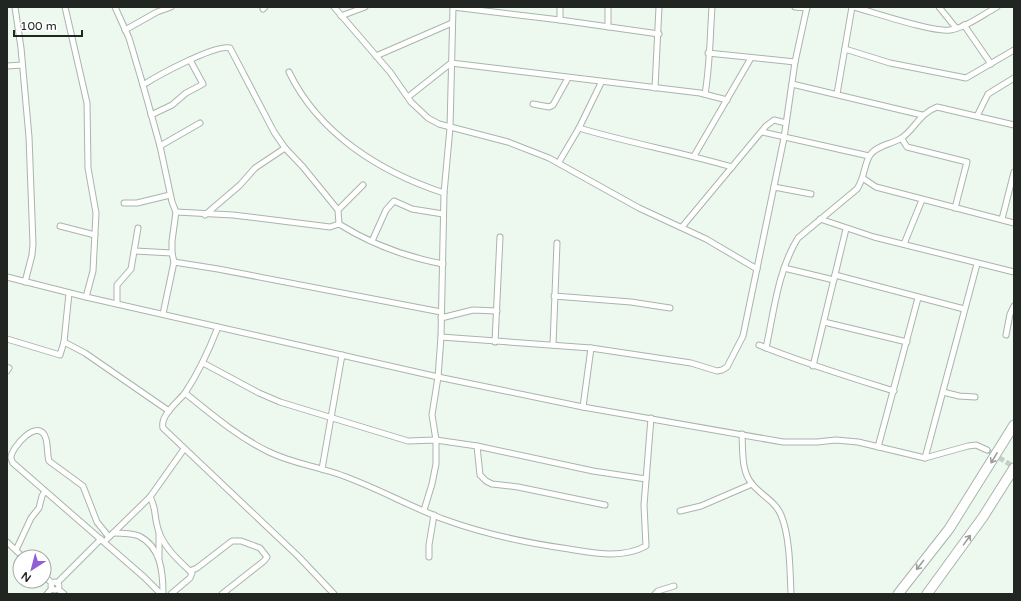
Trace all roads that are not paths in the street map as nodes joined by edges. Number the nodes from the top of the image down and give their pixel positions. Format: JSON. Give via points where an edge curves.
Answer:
{"nodes":[{"id":1,"x":15,"y":7,"type":"edge"},
{"id":2,"x":65,"y":7,"type":"edge"},
{"id":3,"x":115,"y":7,"type":"edge"},
{"id":4,"x":171,"y":7,"type":"edge"},
{"id":5,"x":334,"y":7,"type":"edge"},
{"id":6,"x":365,"y":7,"type":"edge"},
{"id":7,"x":453,"y":7,"type":"edge"},
{"id":8,"x":509,"y":7,"type":"edge"},
{"id":9,"x":560,"y":7,"type":"edge"},
{"id":10,"x":608,"y":7,"type":"edge"},
{"id":11,"x":659,"y":7,"type":"edge"},
{"id":12,"x":712,"y":7,"type":"edge"},
{"id":13,"x":795,"y":7,"type":"edge"},
{"id":14,"x":853,"y":7,"type":"edge"},
{"id":15,"x":939,"y":7,"type":"edge"},
{"id":16,"x":997,"y":7,"type":"edge"},
{"id":17,"x":807,"y":8,"type":"edge"},
{"id":18,"x":508,"y":14,"type":"junction"},
{"id":19,"x":341,"y":16,"type":"junction"},
{"id":20,"x":560,"y":20,"type":"junction"},
{"id":21,"x":452,"y":24,"type":"junction"},
{"id":22,"x":964,"y":25,"type":"junction"},
{"id":23,"x":608,"y":27,"type":"junction"},
{"id":24,"x":956,"y":28,"type":"junction"},
{"id":25,"x":125,"y":30,"type":"junction"},
{"id":26,"x":658,"y":34,"type":"junction"},
{"id":27,"x":845,"y":49,"type":"junction"},
{"id":28,"x":1014,"y":50,"type":"edge"},
{"id":29,"x":708,"y":53,"type":"junction"},
{"id":30,"x":376,"y":56,"type":"junction"},
{"id":31,"x":751,"y":58,"type":"junction"},
{"id":32,"x":190,"y":60,"type":"junction"},
{"id":33,"x":795,"y":62,"type":"junction"},
{"id":34,"x":450,"y":63,"type":"junction"},
{"id":35,"x":991,"y":64,"type":"junction"},
{"id":36,"x":22,"y":65,"type":"junction"},
{"id":37,"x":7,"y":66,"type":"edge"},
{"id":38,"x":289,"y":72,"type":"dead end"},
{"id":39,"x":568,"y":78,"type":"junction"},
{"id":40,"x":1014,"y":78,"type":"edge"},
{"id":41,"x":601,"y":83,"type":"junction"},
{"id":42,"x":792,"y":84,"type":"junction"},
{"id":43,"x":143,"y":85,"type":"junction"},
{"id":44,"x":655,"y":88,"type":"junction"},
{"id":45,"x":705,"y":94,"type":"junction"},
{"id":46,"x":837,"y":94,"type":"junction"},
{"id":47,"x":408,"y":97,"type":"junction"},
{"id":48,"x":727,"y":100,"type":"junction"},
{"id":49,"x":533,"y":104,"type":"dead end"},
{"id":50,"x":151,"y":115,"type":"junction"},
{"id":51,"x":922,"y":115,"type":"junction"},
{"id":52,"x":977,"y":116,"type":"junction"},
{"id":53,"x":200,"y":123,"type":"dead end"},
{"id":54,"x":786,"y":123,"type":"junction"},
{"id":55,"x":1014,"y":125,"type":"edge"},
{"id":56,"x":450,"y":128,"type":"junction"},
{"id":57,"x":579,"y":128,"type":"junction"},
{"id":58,"x":762,"y":132,"type":"junction"},
{"id":59,"x":784,"y":138,"type":"junction"},
{"id":60,"x":902,"y":139,"type":"junction"},
{"id":61,"x":160,"y":146,"type":"junction"},
{"id":62,"x":285,"y":148,"type":"junction"},
{"id":63,"x":694,"y":156,"type":"junction"},
{"id":64,"x":869,"y":156,"type":"junction"},
{"id":65,"x":559,"y":162,"type":"junction"},
{"id":66,"x":732,"y":167,"type":"junction"},
{"id":67,"x":1014,"y":172,"type":"edge"},
{"id":68,"x":864,"y":179,"type":"junction"},
{"id":69,"x":363,"y":185,"type":"dead end"},
{"id":70,"x":774,"y":187,"type":"junction"},
{"id":71,"x":444,"y":193,"type":"junction"},
{"id":72,"x":811,"y":194,"type":"dead end"},
{"id":73,"x":170,"y":195,"type":"junction"},
{"id":74,"x":922,"y":200,"type":"junction"},
{"id":75,"x":124,"y":203,"type":"dead end"},
{"id":76,"x":955,"y":208,"type":"junction"},
{"id":77,"x":338,"y":210,"type":"junction"},
{"id":78,"x":176,"y":212,"type":"junction"},
{"id":79,"x":205,"y":214,"type":"junction"},
{"id":80,"x":443,"y":214,"type":"junction"},
{"id":81,"x":820,"y":219,"type":"junction"},
{"id":82,"x":1002,"y":220,"type":"junction"},
{"id":83,"x":1014,"y":223,"type":"edge"},
{"id":84,"x":339,"y":224,"type":"junction"},
{"id":85,"x":60,"y":226,"type":"dead end"},
{"id":86,"x":682,"y":227,"type":"junction"},
{"id":87,"x":138,"y":228,"type":"dead end"},
{"id":88,"x":846,"y":229,"type":"junction"},
{"id":89,"x":95,"y":235,"type":"junction"},
{"id":90,"x":500,"y":237,"type":"dead end"},
{"id":91,"x":372,"y":241,"type":"junction"},
{"id":92,"x":557,"y":243,"type":"dead end"},
{"id":93,"x":904,"y":244,"type":"junction"},
{"id":94,"x":136,"y":251,"type":"junction"},
{"id":95,"x":172,"y":253,"type":"junction"},
{"id":96,"x":174,"y":262,"type":"junction"},
{"id":97,"x":443,"y":264,"type":"junction"},
{"id":98,"x":977,"y":264,"type":"junction"},
{"id":99,"x":784,"y":268,"type":"junction"},
{"id":100,"x":757,"y":269,"type":"junction"},
{"id":101,"x":1014,"y":272,"type":"edge"},
{"id":102,"x":7,"y":277,"type":"edge"},
{"id":103,"x":834,"y":277,"type":"junction"},
{"id":104,"x":25,"y":282,"type":"junction"},
{"id":105,"x":69,"y":293,"type":"junction"},
{"id":106,"x":554,"y":296,"type":"junction"},
{"id":107,"x":86,"y":297,"type":"junction"},
{"id":108,"x":918,"y":298,"type":"junction"},
{"id":109,"x":117,"y":304,"type":"junction"},
{"id":110,"x":1014,"y":306,"type":"edge"},
{"id":111,"x":670,"y":308,"type":"dead end"},
{"id":112,"x":964,"y":309,"type":"junction"},
{"id":113,"x":497,"y":311,"type":"junction"},
{"id":114,"x":441,"y":312,"type":"junction"},
{"id":115,"x":163,"y":314,"type":"junction"},
{"id":116,"x":441,"y":318,"type":"junction"},
{"id":117,"x":824,"y":322,"type":"junction"},
{"id":118,"x":218,"y":327,"type":"junction"},
{"id":119,"x":1006,"y":335,"type":"dead end"},
{"id":120,"x":441,"y":337,"type":"junction"},
{"id":121,"x":7,"y":339,"type":"edge"},
{"id":122,"x":64,"y":342,"type":"junction"},
{"id":123,"x":495,"y":342,"type":"junction"},
{"id":124,"x":907,"y":342,"type":"junction"},
{"id":125,"x":553,"y":345,"type":"junction"},
{"id":126,"x":759,"y":345,"type":"dead end"},
{"id":127,"x":591,"y":348,"type":"junction"},
{"id":128,"x":766,"y":348,"type":"junction"},
{"id":129,"x":342,"y":355,"type":"junction"},
{"id":130,"x":203,"y":363,"type":"junction"},
{"id":131,"x":813,"y":366,"type":"junction"},
{"id":132,"x":438,"y":377,"type":"junction"},
{"id":133,"x":894,"y":391,"type":"junction"},
{"id":134,"x":943,"y":392,"type":"junction"},
{"id":135,"x":185,"y":393,"type":"junction"},
{"id":136,"x":975,"y":397,"type":"dead end"},
{"id":137,"x":583,"y":407,"type":"junction"},
{"id":138,"x":169,"y":411,"type":"junction"},
{"id":139,"x":332,"y":417,"type":"junction"},
{"id":140,"x":652,"y":418,"type":"junction"},
{"id":141,"x":1014,"y":425,"type":"edge"},
{"id":142,"x":742,"y":434,"type":"junction"},
{"id":143,"x":436,"y":440,"type":"junction"},
{"id":144,"x":477,"y":446,"type":"junction"},
{"id":145,"x":878,"y":447,"type":"junction"},
{"id":146,"x":184,"y":449,"type":"junction"},
{"id":147,"x":987,"y":450,"type":"tunnel mouth"},
{"id":148,"x":925,"y":458,"type":"junction"},
{"id":149,"x":1014,"y":468,"type":"edge"},
{"id":150,"x":322,"y":469,"type":"junction"},
{"id":151,"x":646,"y":479,"type":"junction"},
{"id":152,"x":752,"y":484,"type":"junction"},
{"id":153,"x":45,"y":491,"type":"junction"},
{"id":154,"x":150,"y":497,"type":"junction"},
{"id":155,"x":604,"y":505,"type":"dead end"},
{"id":156,"x":424,"y":510,"type":"junction"},
{"id":157,"x":680,"y":511,"type":"dead end"},
{"id":158,"x":434,"y":515,"type":"junction"},
{"id":159,"x":159,"y":531,"type":"junction"},
{"id":160,"x":114,"y":532,"type":"junction"},
{"id":161,"x":109,"y":537,"type":"junction"},
{"id":162,"x":102,"y":540,"type":"junction"},
{"id":163,"x":7,"y":542,"type":"edge"},
{"id":164,"x":15,"y":549,"type":"edge"},
{"id":165,"x":16,"y":549,"type":"edge"},
{"id":166,"x":429,"y":557,"type":"dead end"},
{"id":167,"x":159,"y":560,"type":"junction"},
{"id":168,"x":190,"y":571,"type":"junction"},
{"id":169,"x":52,"y":583,"type":"edge"},
{"id":170,"x":55,"y":586,"type":"junction"},
{"id":171,"x":674,"y":586,"type":"dead end"},
{"id":172,"x":46,"y":594,"type":"edge"},
{"id":173,"x":64,"y":594,"type":"edge"},
{"id":174,"x":162,"y":594,"type":"edge"},
{"id":175,"x":171,"y":594,"type":"edge"},
{"id":176,"x":222,"y":594,"type":"edge"},
{"id":177,"x":334,"y":594,"type":"edge"},
{"id":178,"x":656,"y":594,"type":"edge"},
{"id":179,"x":791,"y":594,"type":"edge"},
{"id":180,"x":898,"y":594,"type":"edge"},
{"id":181,"x":927,"y":594,"type":"edge"}],
"edges":[{"from":1,"to":36,"type":"street"},
{"from":2,"to":89,"type":"street","via":[[87,103],[88,162],[96,212]]},
{"from":3,"to":25,"type":"street"},
{"from":4,"to":25,"type":"street"},
{"from":5,"to":19,"type":"street"},
{"from":6,"to":19,"type":"street"},
{"from":7,"to":18,"type":"street"},
{"from":7,"to":21,"type":"street"},
{"from":8,"to":18,"type":"street"},
{"from":9,"to":20,"type":"street"},
{"from":10,"to":23,"type":"street"},
{"from":11,"to":26,"type":"street"},
{"from":12,"to":29,"type":"street"},
{"from":13,"to":17,"type":"street"},
{"from":14,"to":24,"type":"street","via":[[939,30]]},
{"from":14,"to":27,"type":"street"},
{"from":15,"to":24,"type":"street"},
{"from":16,"to":22,"type":"street"},
{"from":17,"to":33,"type":"street"},
{"from":18,"to":20,"type":"street"},
{"from":19,"to":30,"type":"street"},
{"from":20,"to":23,"type":"street"},
{"from":21,"to":30,"type":"street"},
{"from":21,"to":34,"type":"street"},
{"from":22,"to":24,"type":"street"},
{"from":22,"to":35,"type":"street"},
{"from":23,"to":26,"type":"street"},
{"from":25,"to":43,"type":"street"},
{"from":26,"to":44,"type":"street"},
{"from":27,"to":35,"type":"street","via":[[883,61],[966,78]]},
{"from":27,"to":46,"type":"street"},
{"from":28,"to":35,"type":"street"},
{"from":29,"to":31,"type":"street"},
{"from":29,"to":45,"type":"street","via":[[710,70]]},
{"from":30,"to":47,"type":"street"},
{"from":31,"to":33,"type":"street"},
{"from":31,"to":48,"type":"street"},
{"from":32,"to":43,"type":"street","via":[[174,66]]},
{"from":32,"to":50,"type":"street","via":[[203,84],[172,105]]},
{"from":32,"to":62,"type":"street","via":[[226,47],[232,50],[274,132]]},
{"from":33,"to":42,"type":"street"},
{"from":34,"to":39,"type":"street","via":[[507,68]]},
{"from":34,"to":47,"type":"street"},
{"from":34,"to":56,"type":"street"},
{"from":36,"to":37,"type":"street"},
{"from":36,"to":104,"type":"street","via":[[29,137],[33,244]]},
{"from":38,"to":71,"type":"street","via":[[304,97],[330,127],[360,153],[403,178]]},
{"from":39,"to":41,"type":"street"},
{"from":39,"to":49,"type":"street","via":[[553,106]]},
{"from":40,"to":52,"type":"street","via":[[988,94]]},
{"from":41,"to":44,"type":"street"},
{"from":41,"to":57,"type":"street"},
{"from":42,"to":46,"type":"street"},
{"from":42,"to":54,"type":"street"},
{"from":43,"to":50,"type":"street"},
{"from":44,"to":45,"type":"street"},
{"from":45,"to":48,"type":"street"},
{"from":46,"to":51,"type":"street"},
{"from":47,"to":56,"type":"street","via":[[423,114]]},
{"from":48,"to":63,"type":"street"},
{"from":50,"to":61,"type":"street"},
{"from":51,"to":52,"type":"street","via":[[937,107]]},
{"from":51,"to":60,"type":"street"},
{"from":52,"to":55,"type":"street"},
{"from":53,"to":61,"type":"street"},
{"from":54,"to":58,"type":"street","via":[[774,120]]},
{"from":54,"to":59,"type":"street"},
{"from":56,"to":65,"type":"street","via":[[508,142]]},
{"from":56,"to":71,"type":"street"},
{"from":57,"to":63,"type":"street"},
{"from":57,"to":65,"type":"street"},
{"from":58,"to":59,"type":"street"},
{"from":58,"to":66,"type":"street"},
{"from":59,"to":64,"type":"street"},
{"from":59,"to":70,"type":"street"},
{"from":60,"to":64,"type":"street","via":[[873,151]]},
{"from":60,"to":76,"type":"street","via":[[907,147],[967,162]]},
{"from":61,"to":73,"type":"street"},
{"from":62,"to":77,"type":"street"},
{"from":62,"to":79,"type":"street","via":[[255,168],[240,185]]},
{"from":63,"to":66,"type":"street"},
{"from":64,"to":68,"type":"street"},
{"from":65,"to":86,"type":"street","via":[[639,208]]},
{"from":66,"to":86,"type":"street"},
{"from":67,"to":82,"type":"street"},
{"from":68,"to":74,"type":"street","via":[[876,187]]},
{"from":68,"to":81,"type":"street","via":[[857,189]]},
{"from":69,"to":77,"type":"street"},
{"from":70,"to":72,"type":"street"},
{"from":70,"to":100,"type":"street"},
{"from":71,"to":80,"type":"street"},
{"from":73,"to":75,"type":"street","via":[[137,203]]},
{"from":73,"to":78,"type":"street"},
{"from":74,"to":76,"type":"street"},
{"from":74,"to":93,"type":"street"},
{"from":76,"to":82,"type":"street"},
{"from":77,"to":84,"type":"street"},
{"from":78,"to":79,"type":"street"},
{"from":78,"to":95,"type":"street"},
{"from":79,"to":84,"type":"street","via":[[330,227]]},
{"from":80,"to":91,"type":"street","via":[[412,209],[394,201],[386,210]]},
{"from":80,"to":97,"type":"street"},
{"from":81,"to":88,"type":"street"},
{"from":81,"to":99,"type":"street","via":[[798,238]]},
{"from":82,"to":83,"type":"street"},
{"from":84,"to":91,"type":"street"},
{"from":85,"to":89,"type":"street"},
{"from":86,"to":100,"type":"street"},
{"from":87,"to":94,"type":"street"},
{"from":88,"to":93,"type":"street"},
{"from":88,"to":103,"type":"street"},
{"from":89,"to":107,"type":"street","via":[[93,270]]},
{"from":90,"to":113,"type":"street"},
{"from":91,"to":97,"type":"street","via":[[416,259]]},
{"from":92,"to":106,"type":"street"},
{"from":93,"to":98,"type":"street"},
{"from":94,"to":95,"type":"street"},
{"from":94,"to":109,"type":"street","via":[[131,269],[117,285]]},
{"from":95,"to":96,"type":"street"},
{"from":96,"to":114,"type":"street"},
{"from":96,"to":115,"type":"street"},
{"from":97,"to":114,"type":"street"},
{"from":98,"to":101,"type":"street"},
{"from":98,"to":112,"type":"street"},
{"from":99,"to":103,"type":"street"},
{"from":99,"to":128,"type":"street"},
{"from":100,"to":127,"type":"street","via":[[743,336],[733,357],[722,370],[708,369],[682,361]]},
{"from":102,"to":104,"type":"street"},
{"from":103,"to":108,"type":"street"},
{"from":103,"to":117,"type":"street"},
{"from":104,"to":105,"type":"street"},
{"from":105,"to":107,"type":"street"},
{"from":105,"to":122,"type":"street"},
{"from":106,"to":111,"type":"street"},
{"from":106,"to":125,"type":"street"},
{"from":107,"to":109,"type":"street"},
{"from":108,"to":112,"type":"street"},
{"from":108,"to":124,"type":"street"},
{"from":109,"to":115,"type":"street"},
{"from":110,"to":119,"type":"street"},
{"from":112,"to":134,"type":"street"},
{"from":113,"to":116,"type":"street","via":[[473,310]]},
{"from":113,"to":123,"type":"street"},
{"from":114,"to":116,"type":"street"},
{"from":115,"to":118,"type":"street"},
{"from":116,"to":120,"type":"street"},
{"from":117,"to":124,"type":"street"},
{"from":117,"to":131,"type":"street"},
{"from":118,"to":129,"type":"street"},
{"from":118,"to":130,"type":"street"},
{"from":120,"to":123,"type":"street"},
{"from":120,"to":132,"type":"street"},
{"from":121,"to":122,"type":"street","via":[[57,355],[61,354]]},
{"from":122,"to":138,"type":"street","via":[[85,353]]},
{"from":123,"to":125,"type":"street"},
{"from":124,"to":133,"type":"street"},
{"from":125,"to":127,"type":"street"},
{"from":126,"to":128,"type":"street"},
{"from":127,"to":137,"type":"street"},
{"from":128,"to":131,"type":"street"},
{"from":129,"to":132,"type":"street"},
{"from":129,"to":139,"type":"street"},
{"from":130,"to":135,"type":"street"},
{"from":130,"to":139,"type":"street","via":[[259,394]]},
{"from":131,"to":133,"type":"street"},
{"from":132,"to":137,"type":"street"},
{"from":132,"to":143,"type":"street","via":[[432,410]]},
{"from":133,"to":145,"type":"street"},
{"from":134,"to":136,"type":"street"},
{"from":134,"to":148,"type":"street"},
{"from":135,"to":138,"type":"street"},
{"from":135,"to":150,"type":"street","via":[[250,442],[295,463]]},
{"from":137,"to":140,"type":"street"},
{"from":138,"to":146,"type":"street","via":[[163,428]]},
{"from":139,"to":143,"type":"street","via":[[408,441]]},
{"from":139,"to":150,"type":"street"},
{"from":140,"to":142,"type":"street"},
{"from":140,"to":151,"type":"street"},
{"from":141,"to":180,"type":"highway","one_way":true,"via":[[949,529]]},
{"from":142,"to":145,"type":"street","via":[[783,442],[836,440]]},
{"from":142,"to":152,"type":"street","via":[[746,474]]},
{"from":143,"to":144,"type":"street"},
{"from":143,"to":156,"type":"street","via":[[436,464]]},
{"from":144,"to":151,"type":"street","via":[[593,471]]},
{"from":144,"to":155,"type":"street","via":[[480,474],[492,484]]},
{"from":145,"to":148,"type":"street"},
{"from":146,"to":154,"type":"street"},
{"from":146,"to":177,"type":"street","via":[[299,557]]},
{"from":147,"to":148,"type":"street","via":[[976,445],[968,446]]},
{"from":181,"to":149,"type":"highway","one_way":true,"via":[[983,517]]},
{"from":150,"to":156,"type":"street"},
{"from":151,"to":158,"type":"street","via":[[646,546],[619,554],[528,543],[483,532]]},
{"from":152,"to":157,"type":"street","via":[[701,506]]},
{"from":152,"to":179,"type":"street","via":[[774,503],[782,517]]},
{"from":153,"to":161,"type":"street","via":[[10,458],[30,431],[42,433],[46,438],[49,461],[82,486],[97,522]]},
{"from":153,"to":162,"type":"street"},
{"from":153,"to":165,"type":"street","via":[[39,508],[31,518]]},
{"from":154,"to":159,"type":"street","via":[[156,510]]},
{"from":154,"to":160,"type":"street"},
{"from":156,"to":158,"type":"street"},
{"from":158,"to":166,"type":"street"},
{"from":159,"to":167,"type":"street"},
{"from":159,"to":168,"type":"street","via":[[171,553]]},
{"from":160,"to":161,"type":"street"},
{"from":160,"to":167,"type":"street","via":[[138,536],[151,545]]},
{"from":161,"to":162,"type":"street"},
{"from":162,"to":170,"type":"street"},
{"from":162,"to":174,"type":"street"},
{"from":163,"to":164,"type":"street"},
{"from":167,"to":174,"type":"street","via":[[163,575]]},
{"from":168,"to":175,"type":"street","via":[[190,578]]},
{"from":168,"to":176,"type":"street","via":[[232,541],[242,541],[260,548],[267,558]]},
{"from":169,"to":170,"type":"street"},
{"from":170,"to":172,"type":"street"},
{"from":170,"to":173,"type":"street"},
{"from":171,"to":178,"type":"street"}]}
